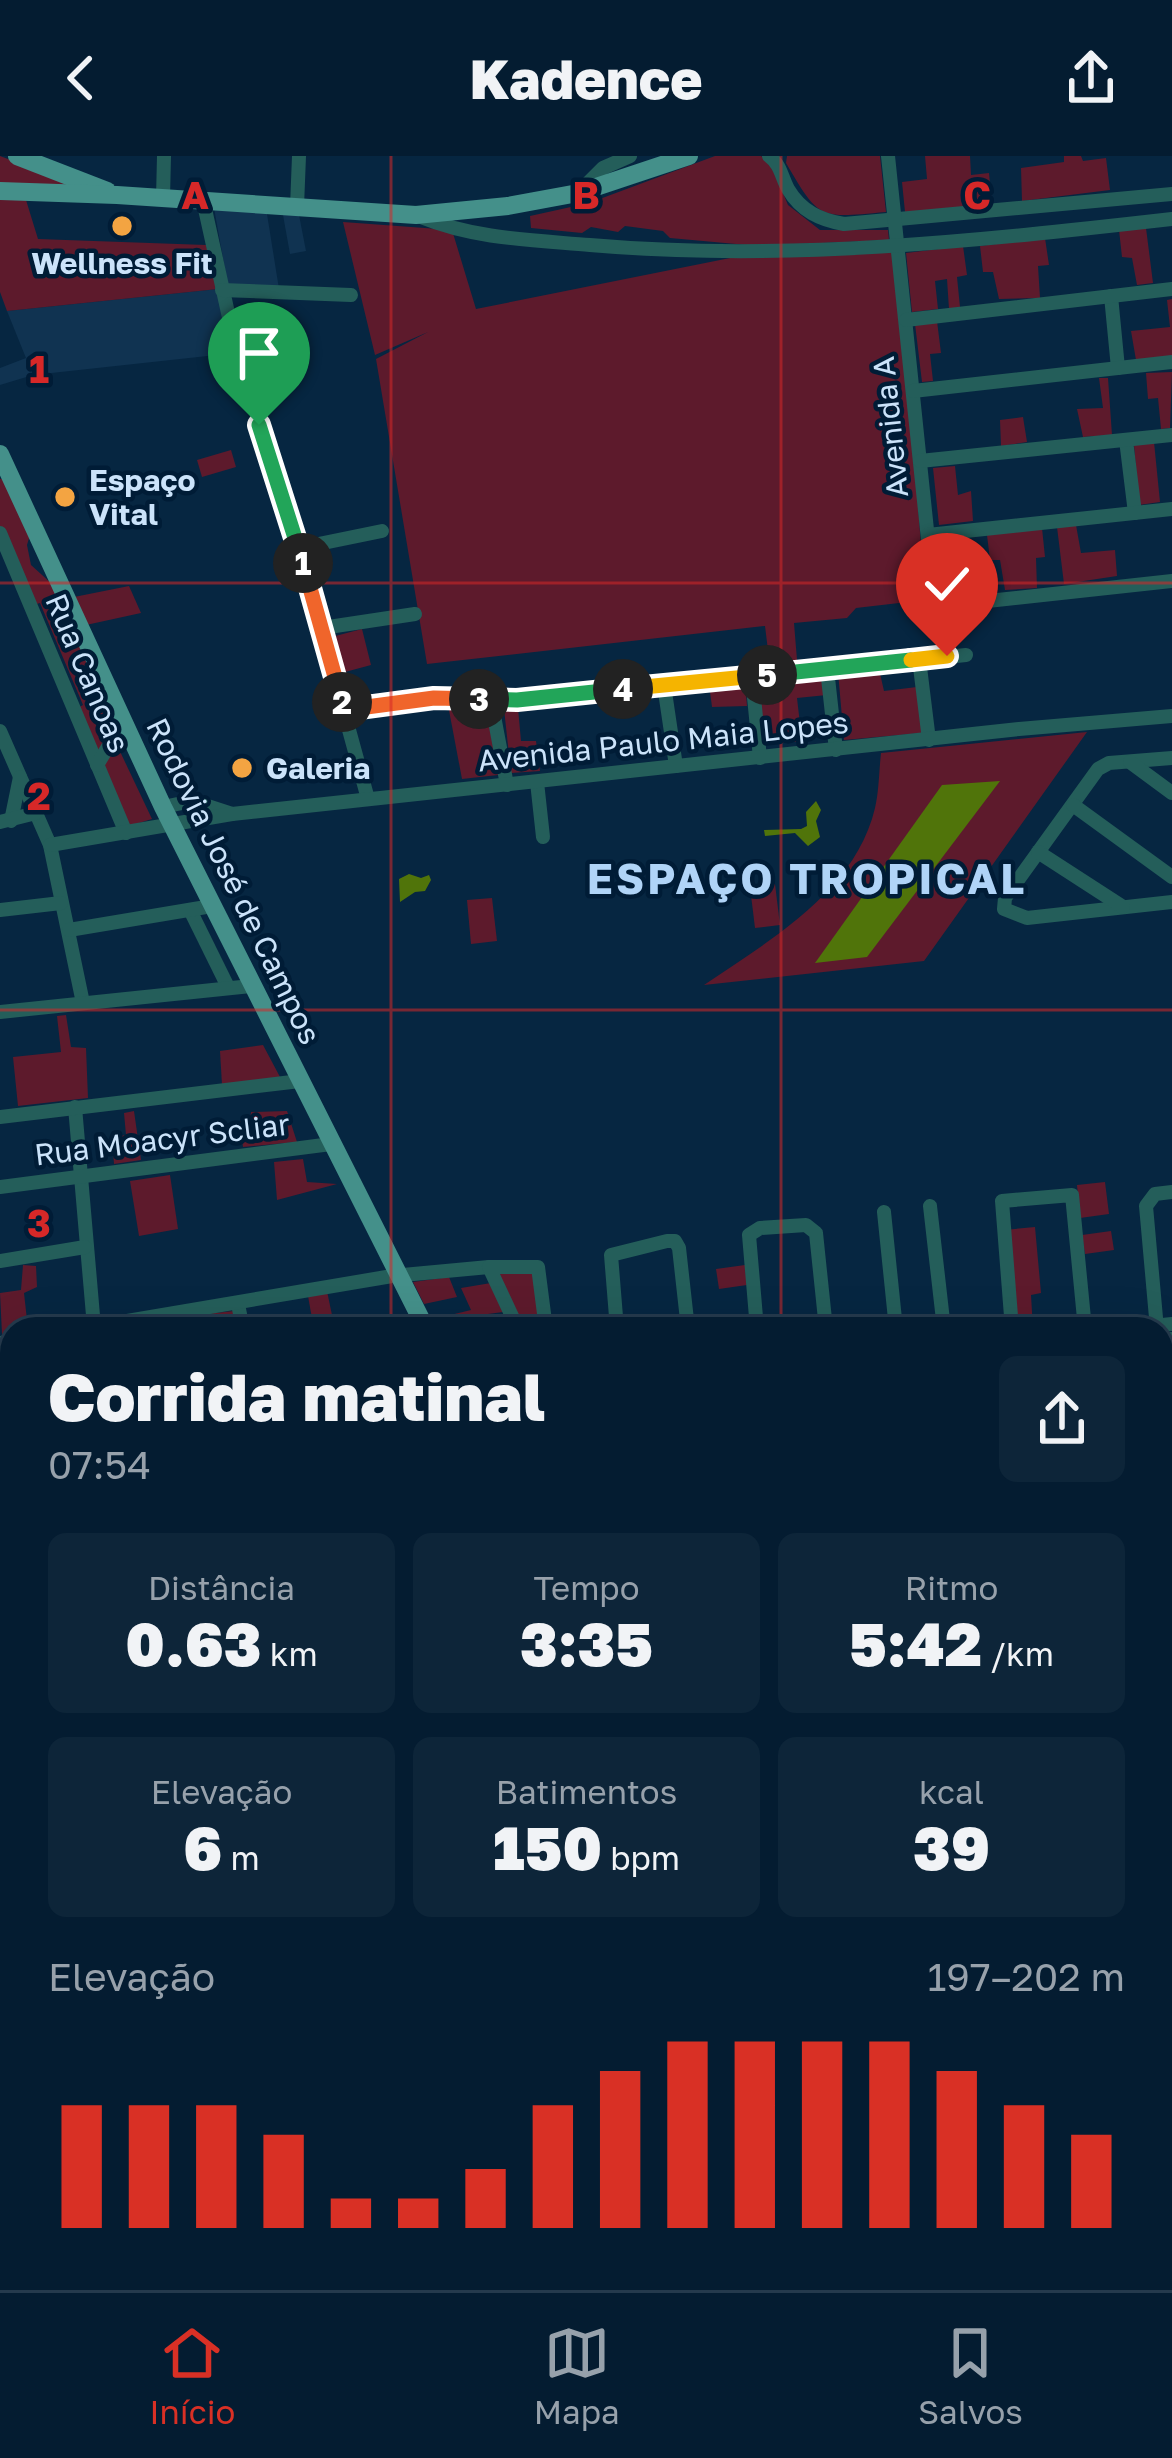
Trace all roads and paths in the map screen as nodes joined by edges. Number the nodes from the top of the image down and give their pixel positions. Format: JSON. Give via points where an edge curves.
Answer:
{"nodes":[{"id":1,"x":17,"y":156,"type":"edge"},
{"id":2,"x":164,"y":156,"type":"edge"},
{"id":3,"x":299,"y":156,"type":"edge"},
{"id":4,"x":630,"y":156,"type":"edge"},
{"id":5,"x":688,"y":156,"type":"edge"},
{"id":6,"x":889,"y":156,"type":"edge"},
{"id":7,"x":775,"y":158,"type":"edge"},
{"id":8,"x":0,"y":191,"type":"edge"},
{"id":9,"x":578,"y":193,"type":"junction"},
{"id":10,"x":1172,"y":194,"type":"edge"},
{"id":11,"x":117,"y":195,"type":"junction"},
{"id":12,"x":163,"y":198,"type":"junction"},
{"id":13,"x":203,"y":200,"type":"junction"},
{"id":14,"x":1089,"y":203,"type":"junction"},
{"id":15,"x":297,"y":207,"type":"junction"},
{"id":16,"x":416,"y":215,"type":"junction"},
{"id":17,"x":1172,"y":219,"type":"edge"},
{"id":18,"x":896,"y":222,"type":"junction"},
{"id":19,"x":1091,"y":228,"type":"junction"},
{"id":20,"x":898,"y":247,"type":"junction"},
{"id":21,"x":1172,"y":289,"type":"edge"},
{"id":22,"x":222,"y":290,"type":"junction"},
{"id":23,"x":351,"y":295,"type":"dead end"},
{"id":24,"x":1111,"y":296,"type":"junction"},
{"id":25,"x":906,"y":320,"type":"junction"},
{"id":26,"x":1172,"y":362,"type":"edge"},
{"id":27,"x":1118,"y":368,"type":"junction"},
{"id":28,"x":913,"y":391,"type":"junction"},
{"id":29,"x":1172,"y":435,"type":"edge"},
{"id":30,"x":1126,"y":440,"type":"junction"},
{"id":31,"x":0,"y":454,"type":"edge"},
{"id":32,"x":920,"y":461,"type":"junction"},
{"id":33,"x":5,"y":477,"type":"edge"},
{"id":34,"x":1172,"y":508,"type":"edge"},
{"id":35,"x":1135,"y":513,"type":"junction"},
{"id":36,"x":382,"y":531,"type":"dead end"},
{"id":37,"x":0,"y":533,"type":"edge"},
{"id":38,"x":928,"y":535,"type":"junction"},
{"id":39,"x":299,"y":548,"type":"junction"},
{"id":40,"x":1172,"y":581,"type":"edge"},
{"id":41,"x":415,"y":614,"type":"dead end"},
{"id":42,"x":322,"y":628,"type":"junction"},
{"id":43,"x":966,"y":655,"type":"dead end"},
{"id":44,"x":919,"y":659,"type":"junction"},
{"id":45,"x":827,"y":669,"type":"junction"},
{"id":46,"x":752,"y":676,"type":"junction"},
{"id":47,"x":664,"y":685,"type":"junction"},
{"id":48,"x":491,"y":700,"type":"junction"},
{"id":49,"x":344,"y":710,"type":"junction"},
{"id":50,"x":1172,"y":716,"type":"edge"},
{"id":51,"x":122,"y":724,"type":"junction"},
{"id":52,"x":0,"y":731,"type":"edge"},
{"id":53,"x":929,"y":740,"type":"junction"},
{"id":54,"x":836,"y":750,"type":"junction"},
{"id":55,"x":760,"y":758,"type":"junction"},
{"id":56,"x":1172,"y":758,"type":"edge"},
{"id":57,"x":1130,"y":762,"type":"junction"},
{"id":58,"x":97,"y":765,"type":"junction"},
{"id":59,"x":676,"y":766,"type":"junction"},
{"id":60,"x":20,"y":777,"type":"junction"},
{"id":61,"x":537,"y":782,"type":"junction"},
{"id":62,"x":507,"y":785,"type":"junction"},
{"id":63,"x":1172,"y":794,"type":"edge"},
{"id":64,"x":368,"y":799,"type":"junction"},
{"id":65,"x":1073,"y":806,"type":"junction"},
{"id":66,"x":163,"y":807,"type":"junction"},
{"id":67,"x":36,"y":813,"type":"junction"},
{"id":68,"x":232,"y":814,"type":"junction"},
{"id":69,"x":6,"y":821,"type":"edge"},
{"id":70,"x":172,"y":826,"type":"junction"},
{"id":71,"x":126,"y":833,"type":"junction"},
{"id":72,"x":543,"y":837,"type":"dead end"},
{"id":73,"x":50,"y":845,"type":"junction"},
{"id":74,"x":1038,"y":852,"type":"junction"},
{"id":75,"x":1172,"y":877,"type":"edge"},
{"id":76,"x":1172,"y":902,"type":"edge"},
{"id":77,"x":61,"y":903,"type":"junction"},
{"id":78,"x":212,"y":906,"type":"junction"},
{"id":79,"x":1123,"y":907,"type":"junction"},
{"id":80,"x":0,"y":910,"type":"edge"},
{"id":81,"x":191,"y":912,"type":"junction"},
{"id":82,"x":69,"y":931,"type":"junction"},
{"id":83,"x":251,"y":986,"type":"junction"},
{"id":84,"x":228,"y":987,"type":"junction"},
{"id":85,"x":83,"y":1003,"type":"junction"},
{"id":86,"x":0,"y":1012,"type":"edge"},
{"id":87,"x":300,"y":1081,"type":"junction"},
{"id":88,"x":75,"y":1108,"type":"junction"},
{"id":89,"x":0,"y":1117,"type":"edge"},
{"id":90,"x":331,"y":1144,"type":"junction"},
{"id":91,"x":81,"y":1178,"type":"junction"},
{"id":92,"x":0,"y":1187,"type":"edge"},
{"id":93,"x":1172,"y":1192,"type":"edge"},
{"id":94,"x":930,"y":1206,"type":"dead end"},
{"id":95,"x":884,"y":1212,"type":"dead end"},
{"id":96,"x":85,"y":1247,"type":"junction"},
{"id":97,"x":0,"y":1261,"type":"edge"},
{"id":98,"x":489,"y":1268,"type":"junction"},
{"id":99,"x":399,"y":1275,"type":"junction"},
{"id":100,"x":238,"y":1304,"type":"junction"},
{"id":101,"x":87,"y":1317,"type":"edge"},
{"id":102,"x":156,"y":1317,"type":"edge"},
{"id":103,"x":241,"y":1317,"type":"edge"},
{"id":104,"x":420,"y":1317,"type":"edge"},
{"id":105,"x":512,"y":1317,"type":"edge"},
{"id":106,"x":542,"y":1317,"type":"edge"},
{"id":107,"x":616,"y":1317,"type":"edge"},
{"id":108,"x":686,"y":1317,"type":"edge"},
{"id":109,"x":756,"y":1317,"type":"edge"},
{"id":110,"x":825,"y":1317,"type":"edge"},
{"id":111,"x":895,"y":1317,"type":"edge"},
{"id":112,"x":943,"y":1317,"type":"edge"},
{"id":113,"x":1011,"y":1317,"type":"edge"},
{"id":114,"x":1084,"y":1317,"type":"edge"},
{"id":115,"x":1160,"y":1317,"type":"edge"}],
"edges":[{"from":1,"to":11,"type":"main road"},
{"from":2,"to":12,"type":"street"},
{"from":3,"to":15,"type":"street"},
{"from":4,"to":9,"type":"street"},
{"from":5,"to":9,"type":"main road"},
{"from":6,"to":18,"type":"street","name":"Avenida A"},
{"from":7,"to":18,"type":"street","via":[[789,190],[822,220]]},
{"from":8,"to":11,"type":"main road"},
{"from":9,"to":16,"type":"main road"},
{"from":10,"to":14,"type":"street"},
{"from":11,"to":12,"type":"main road"},
{"from":12,"to":13,"type":"main road"},
{"from":13,"to":15,"type":"main road"},
{"from":13,"to":22,"type":"street"},
{"from":14,"to":18,"type":"street"},
{"from":14,"to":19,"type":"street"},
{"from":15,"to":16,"type":"main road"},
{"from":16,"to":20,"type":"street","via":[[487,236],[680,253]]},
{"from":17,"to":19,"type":"street"},
{"from":18,"to":20,"type":"street","name":"Avenida A"},
{"from":19,"to":20,"type":"street"},
{"from":20,"to":25,"type":"street","name":"Avenida A"},
{"from":21,"to":24,"type":"street"},
{"from":22,"to":23,"type":"street"},
{"from":22,"to":39,"type":"street"},
{"from":24,"to":25,"type":"street"},
{"from":24,"to":27,"type":"street"},
{"from":25,"to":28,"type":"street","name":"Avenida A"},
{"from":26,"to":27,"type":"street"},
{"from":27,"to":28,"type":"street"},
{"from":28,"to":32,"type":"street","name":"Avenida A"},
{"from":29,"to":30,"type":"street"},
{"from":30,"to":32,"type":"street"},
{"from":30,"to":35,"type":"street"},
{"from":31,"to":33,"type":"main road","name":"Rodovia José de Campos"},
{"from":32,"to":38,"type":"street","name":"Avenida A"},
{"from":33,"to":51,"type":"main road","name":"Rodovia José de Campos"},
{"from":34,"to":35,"type":"street"},
{"from":35,"to":38,"type":"street"},
{"from":36,"to":39,"type":"street"},
{"from":37,"to":58,"type":"street","name":"Rua Canoas"},
{"from":38,"to":40,"type":"street","name":"Avenida A","via":[[938,602]]},
{"from":39,"to":42,"type":"street"},
{"from":41,"to":42,"type":"street"},
{"from":42,"to":49,"type":"street"},
{"from":43,"to":44,"type":"street"},
{"from":44,"to":45,"type":"street"},
{"from":44,"to":53,"type":"street"},
{"from":45,"to":46,"type":"street"},
{"from":45,"to":54,"type":"street"},
{"from":46,"to":47,"type":"street"},
{"from":46,"to":55,"type":"street"},
{"from":47,"to":48,"type":"street"},
{"from":47,"to":59,"type":"street"},
{"from":48,"to":49,"type":"street"},
{"from":48,"to":62,"type":"street"},
{"from":49,"to":64,"type":"street"},
{"from":50,"to":53,"type":"street","name":"Avenida Paulo Maia Lopes"},
{"from":51,"to":58,"type":"street"},
{"from":51,"to":66,"type":"main road","name":"Rodovia José de Campos"},
{"from":52,"to":60,"type":"street"},
{"from":53,"to":54,"type":"street","name":"Avenida Paulo Maia Lopes"},
{"from":54,"to":55,"type":"street","name":"Avenida Paulo Maia Lopes"},
{"from":55,"to":59,"type":"street","name":"Avenida Paulo Maia Lopes"},
{"from":56,"to":57,"type":"street"},
{"from":57,"to":63,"type":"street"},
{"from":57,"to":65,"type":"street","via":[[1104,765]]},
{"from":58,"to":71,"type":"street","name":"Rua Canoas"},
{"from":59,"to":61,"type":"street","name":"Avenida Paulo Maia Lopes"},
{"from":60,"to":67,"type":"street"},
{"from":60,"to":69,"type":"street"},
{"from":61,"to":62,"type":"street","name":"Avenida Paulo Maia Lopes"},
{"from":61,"to":72,"type":"street"},
{"from":62,"to":64,"type":"street","name":"Avenida Paulo Maia Lopes"},
{"from":64,"to":68,"type":"street","name":"Avenida Paulo Maia Lopes"},
{"from":65,"to":74,"type":"street"},
{"from":65,"to":75,"type":"street"},
{"from":66,"to":68,"type":"street","name":"Avenida Paulo Maia Lopes","via":[[192,801]]},
{"from":66,"to":70,"type":"main road","name":"Rodovia José de Campos"},
{"from":67,"to":69,"type":"street"},
{"from":67,"to":73,"type":"street"},
{"from":68,"to":70,"type":"street","name":"Avenida Paulo Maia Lopes"},
{"from":70,"to":71,"type":"street","name":"Avenida Paulo Maia Lopes"},
{"from":70,"to":78,"type":"main road","name":"Rodovia José de Campos"},
{"from":71,"to":73,"type":"street","name":"Avenida Paulo Maia Lopes"},
{"from":73,"to":77,"type":"street"},
{"from":74,"to":79,"type":"street"},
{"from":74,"to":79,"type":"street","via":[[1005,898],[1011,915]]},
{"from":76,"to":79,"type":"street"},
{"from":77,"to":80,"type":"street"},
{"from":77,"to":82,"type":"street"},
{"from":78,"to":81,"type":"street"},
{"from":78,"to":83,"type":"main road","name":"Rodovia José de Campos"},
{"from":81,"to":82,"type":"street"},
{"from":81,"to":84,"type":"street","name":"Rodovia José de Campos"},
{"from":82,"to":85,"type":"street"},
{"from":83,"to":84,"type":"street"},
{"from":83,"to":87,"type":"main road","name":"Rodovia José de Campos"},
{"from":84,"to":85,"type":"street"},
{"from":85,"to":86,"type":"street"},
{"from":87,"to":88,"type":"street"},
{"from":87,"to":90,"type":"main road","name":"Rodovia José de Campos"},
{"from":88,"to":89,"type":"street"},
{"from":88,"to":91,"type":"street"},
{"from":90,"to":91,"type":"street","name":"Rua Moacyr Scliar"},
{"from":90,"to":99,"type":"main road","name":"Rodovia José de Campos"},
{"from":91,"to":92,"type":"street","name":"Rua Moacyr Scliar"},
{"from":91,"to":96,"type":"street"},
{"from":93,"to":115,"type":"street","via":[[1155,1194],[1146,1206]]},
{"from":94,"to":112,"type":"street"},
{"from":95,"to":111,"type":"street"},
{"from":96,"to":97,"type":"street"},
{"from":96,"to":101,"type":"street"},
{"from":98,"to":99,"type":"street"},
{"from":98,"to":105,"type":"street"},
{"from":98,"to":106,"type":"street","via":[[538,1267]]},
{"from":99,"to":100,"type":"street"},
{"from":99,"to":104,"type":"main road","name":"Rodovia José de Campos"},
{"from":100,"to":102,"type":"street"},
{"from":100,"to":103,"type":"street"},
{"from":107,"to":108,"type":"street","via":[[611,1255],[675,1241]]},
{"from":109,"to":110,"type":"street","via":[[748,1235],[812,1226]]},
{"from":113,"to":114,"type":"street","via":[[1002,1201],[1072,1195]]}]}
